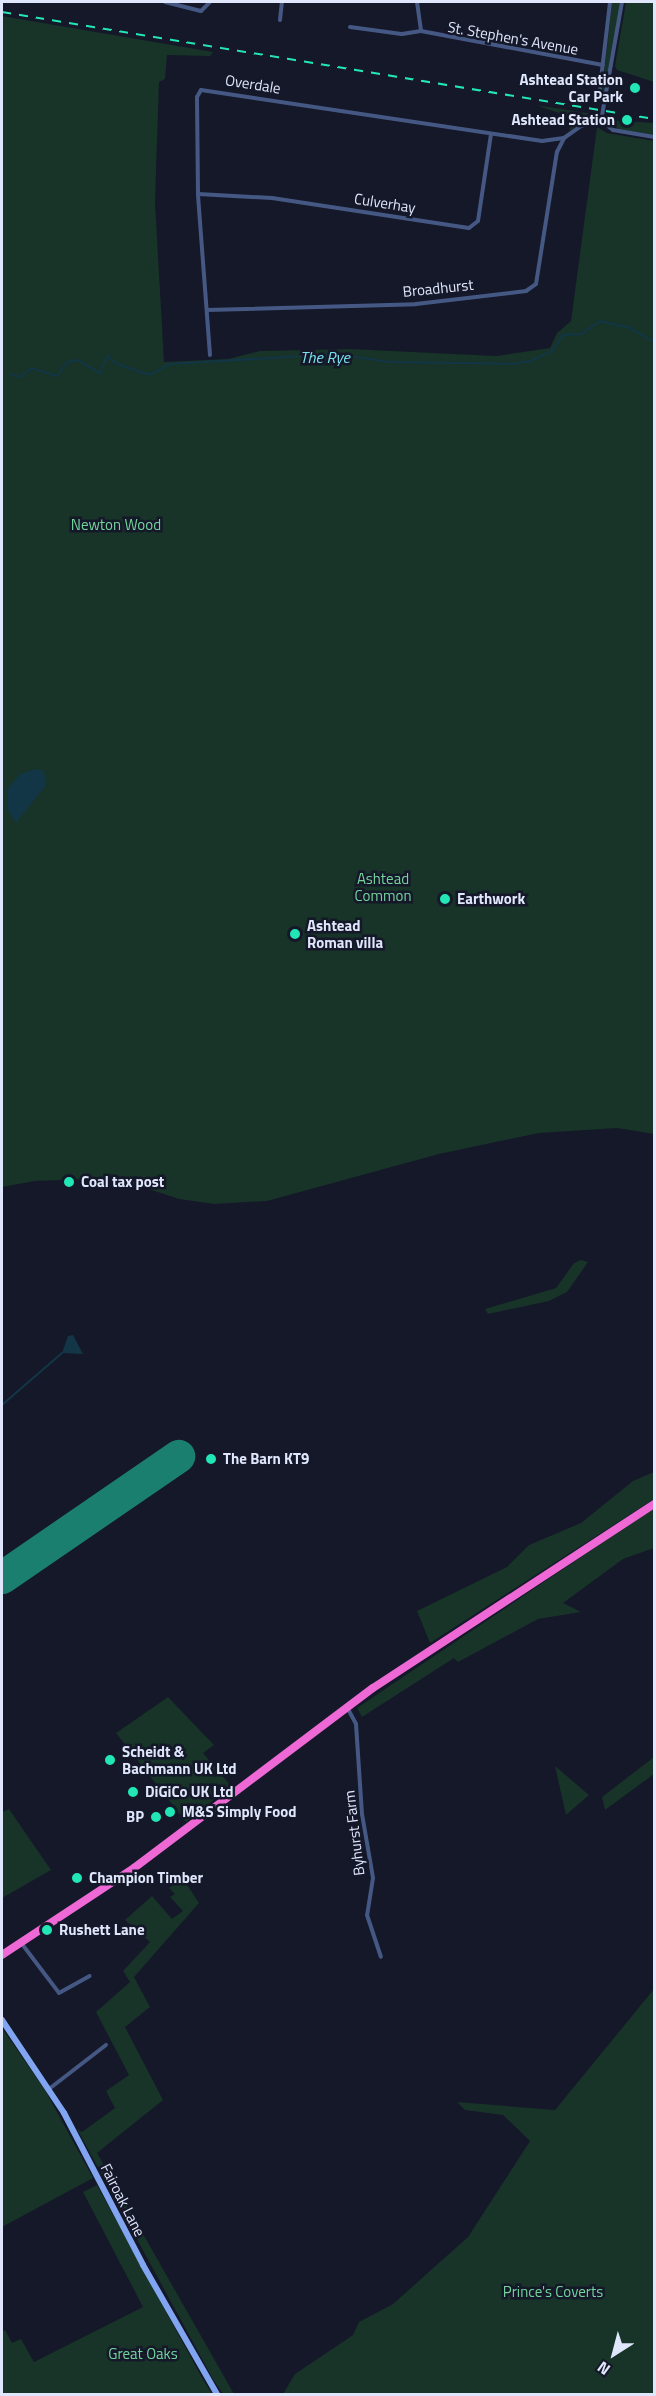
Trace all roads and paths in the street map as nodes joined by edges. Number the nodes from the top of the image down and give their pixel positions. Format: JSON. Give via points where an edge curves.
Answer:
{"nodes":[{"id":1,"x":165,"y":2,"type":"edge"},
{"id":2,"x":210,"y":2,"type":"edge"},
{"id":3,"x":282,"y":2,"type":"edge"},
{"id":4,"x":417,"y":2,"type":"edge"},
{"id":5,"x":610,"y":2,"type":"edge"},
{"id":6,"x":622,"y":2,"type":"edge"},
{"id":7,"x":280,"y":20,"type":"dead end"},
{"id":8,"x":350,"y":27,"type":"dead end"},
{"id":9,"x":421,"y":31,"type":"junction"},
{"id":10,"x":603,"y":65,"type":"junction"},
{"id":11,"x":607,"y":97,"type":"junction"},
{"id":12,"x":601,"y":121,"type":"junction"},
{"id":13,"x":491,"y":134,"type":"junction"},
{"id":14,"x":654,"y":137,"type":"edge"},
{"id":15,"x":564,"y":138,"type":"junction"},
{"id":16,"x":548,"y":142,"type":"junction"},
{"id":17,"x":557,"y":152,"type":"junction"},
{"id":18,"x":198,"y":194,"type":"junction"},
{"id":19,"x":207,"y":310,"type":"junction"},
{"id":20,"x":210,"y":355,"type":"dead end"},
{"id":21,"x":654,"y":1504,"type":"edge"},
{"id":22,"x":347,"y":1706,"type":"junction"},
{"id":23,"x":21,"y":1943,"type":"junction"},
{"id":24,"x":2,"y":1955,"type":"edge"},
{"id":25,"x":381,"y":1958,"type":"dead end"},
{"id":26,"x":90,"y":1976,"type":"dead end"},
{"id":27,"x":2,"y":2020,"type":"edge"},
{"id":28,"x":106,"y":2045,"type":"dead end"},
{"id":29,"x":49,"y":2089,"type":"junction"},
{"id":30,"x":218,"y":2394,"type":"edge"}],
"edges":[{"from":1,"to":2,"type":"street","via":[[201,11]]},
{"from":3,"to":7,"type":"street"},
{"from":4,"to":9,"type":"street"},
{"from":5,"to":10,"type":"street"},
{"from":6,"to":11,"type":"street"},
{"from":8,"to":9,"type":"street","name":"St. Stephen's Avenue","via":[[402,34]]},
{"from":9,"to":10,"type":"street","name":"St. Stephen's Avenue"},
{"from":10,"to":11,"type":"street","via":[[599,96]]},
{"from":11,"to":12,"type":"street"},
{"from":12,"to":14,"type":"street","via":[[613,130]]},
{"from":12,"to":15,"type":"street","via":[[581,126]]},
{"from":13,"to":16,"type":"street","name":"Overdale"},
{"from":13,"to":18,"type":"street","name":"Culverhay","via":[[478,221],[469,228],[272,198]]},
{"from":13,"to":18,"type":"street","name":"Overdale","via":[[206,89],[197,97]]},
{"from":15,"to":16,"type":"street","name":"Overdale"},
{"from":15,"to":17,"type":"street","name":"Broadhurst"},
{"from":16,"to":17,"type":"street"},
{"from":17,"to":19,"type":"street","name":"Broadhurst","via":[[536,284],[526,291],[404,304]]},
{"from":18,"to":19,"type":"street","name":"Overdale"},
{"from":19,"to":20,"type":"street","name":"Overdale"},
{"from":21,"to":22,"type":"highway"},
{"from":22,"to":23,"type":"highway","via":[[135,1866]]},
{"from":22,"to":25,"type":"street","name":"Byhurst Farm","via":[[356,1724],[362,1814],[373,1878],[367,1915]]},
{"from":23,"to":24,"type":"highway"},
{"from":23,"to":26,"type":"street","via":[[59,1993]]},
{"from":27,"to":29,"type":"main road","name":"Fairoak Lane"},
{"from":28,"to":29,"type":"street"},
{"from":29,"to":30,"type":"main road","name":"Fairoak Lane"}]}
